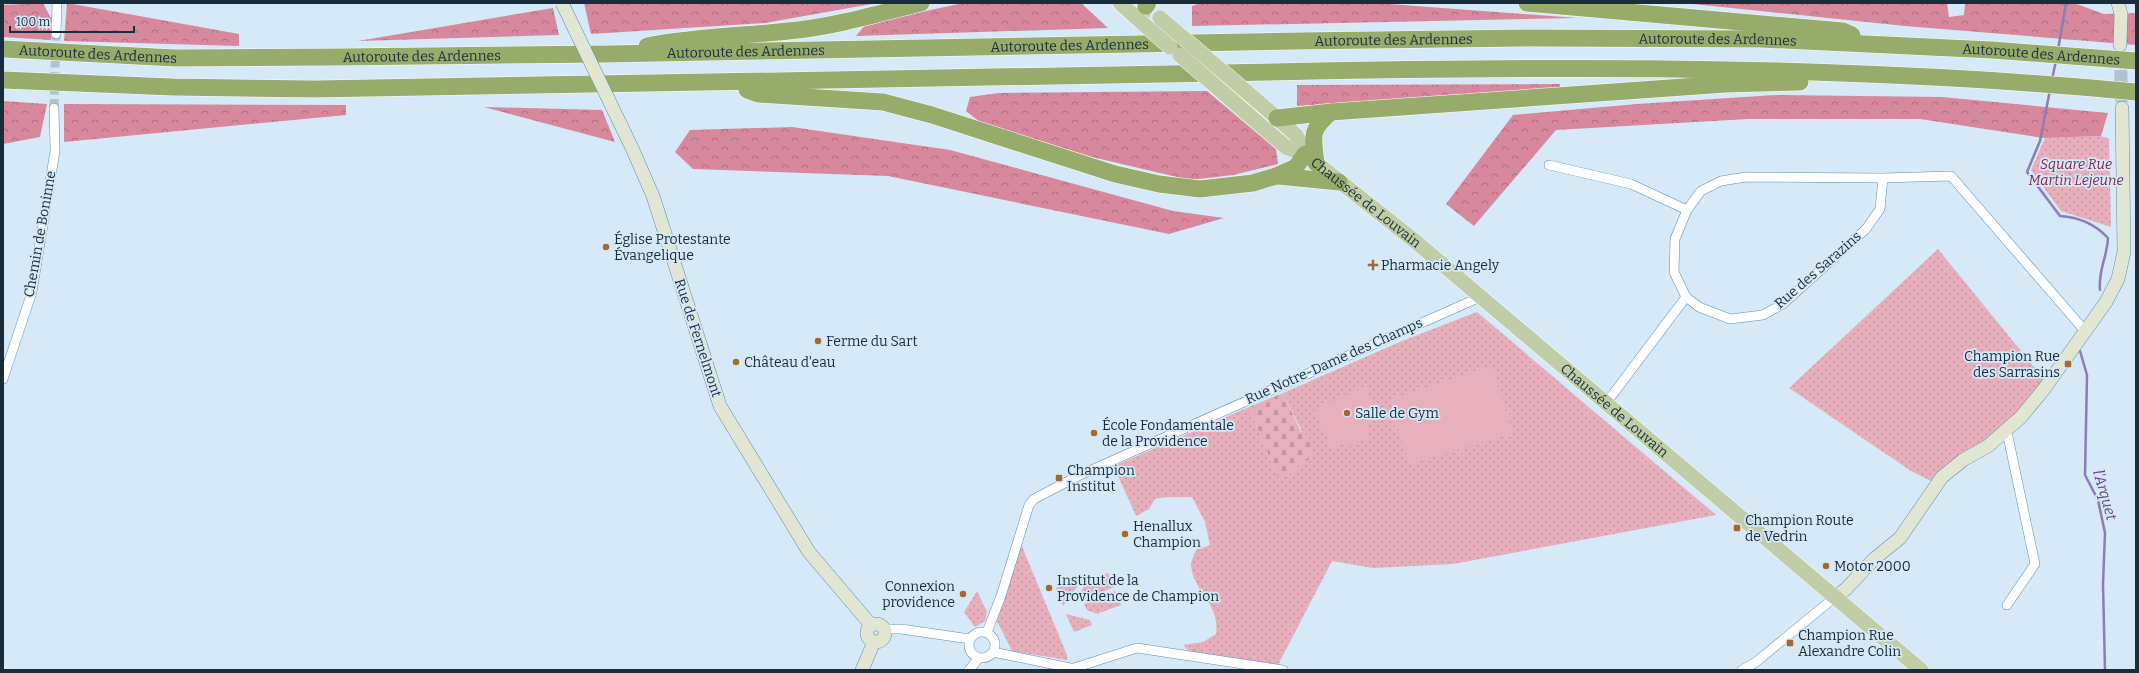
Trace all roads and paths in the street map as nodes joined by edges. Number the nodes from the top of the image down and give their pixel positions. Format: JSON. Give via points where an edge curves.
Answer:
{"nodes":[{"id":1,"x":57,"y":3,"type":"edge"},
{"id":2,"x":562,"y":3,"type":"edge"},
{"id":3,"x":920,"y":3,"type":"edge"},
{"id":4,"x":1120,"y":3,"type":"edge"},
{"id":5,"x":1527,"y":3,"type":"edge"},
{"id":6,"x":2118,"y":3,"type":"edge"},
{"id":7,"x":1144,"y":8,"type":"edge"},
{"id":8,"x":56,"y":34,"type":"tunnel mouth"},
{"id":9,"x":1872,"y":43,"type":"junction"},
{"id":10,"x":2120,"y":45,"type":"tunnel mouth"},
{"id":11,"x":3,"y":49,"type":"edge"},
{"id":12,"x":606,"y":54,"type":"junction"},
{"id":13,"x":2136,"y":61,"type":"edge"},
{"id":14,"x":1863,"y":74,"type":"junction"},
{"id":15,"x":3,"y":80,"type":"edge"},
{"id":16,"x":726,"y":83,"type":"junction"},
{"id":17,"x":2136,"y":92,"type":"edge"},
{"id":18,"x":54,"y":108,"type":"tunnel mouth"},
{"id":19,"x":2122,"y":108,"type":"tunnel mouth"},
{"id":20,"x":1243,"y":110,"type":"junction"},
{"id":21,"x":1331,"y":112,"type":"junction"},
{"id":22,"x":1277,"y":118,"type":"junction"},
{"id":23,"x":1310,"y":158,"type":"junction"},
{"id":24,"x":1549,"y":166,"type":"dead end"},
{"id":25,"x":1276,"y":176,"type":"junction"},
{"id":26,"x":1883,"y":178,"type":"junction"},
{"id":27,"x":1339,"y":182,"type":"junction"},
{"id":28,"x":1687,"y":210,"type":"junction"},
{"id":29,"x":1480,"y":297,"type":"junction"},
{"id":30,"x":1686,"y":297,"type":"junction"},
{"id":31,"x":2085,"y":332,"type":"junction"},
{"id":32,"x":3,"y":379,"type":"edge"},
{"id":33,"x":1607,"y":402,"type":"junction"},
{"id":34,"x":2007,"y":432,"type":"junction"},
{"id":35,"x":1835,"y":597,"type":"junction"},
{"id":36,"x":2008,"y":605,"type":"dead end"},
{"id":37,"x":871,"y":625,"type":"junction"},
{"id":38,"x":885,"y":629,"type":"junction"},
{"id":39,"x":987,"y":632,"type":"junction"},
{"id":40,"x":970,"y":639,"type":"junction"},
{"id":41,"x":874,"y":642,"type":"junction"},
{"id":42,"x":993,"y":652,"type":"junction"},
{"id":43,"x":979,"y":658,"type":"junction"},
{"id":44,"x":1077,"y":669,"type":"edge"},
{"id":45,"x":862,"y":670,"type":"edge"},
{"id":46,"x":969,"y":670,"type":"edge"},
{"id":47,"x":1283,"y":670,"type":"edge"},
{"id":48,"x":1742,"y":670,"type":"edge"},
{"id":49,"x":1921,"y":670,"type":"edge"}],
"edges":[{"from":1,"to":8,"type":"street"},
{"from":2,"to":37,"type":"street","name":"Rue de Fernelmont","bridge":true,"via":[[632,148],[652,196],[720,406],[809,552]]},
{"from":3,"to":12,"type":"highway","via":[[853,20],[799,30],[672,41]]},
{"from":4,"to":7,"type":"main road","name":"Chaussée de Louvain"},
{"from":5,"to":9,"type":"highway","via":[[1843,31]]},
{"from":6,"to":10,"type":"street","via":[[2121,14]]},
{"from":7,"to":20,"type":"main road","name":"Chaussée de Louvain","bridge":true},
{"from":7,"to":22,"type":"main road","name":"Chaussée de Louvain","bridge":true,"via":[[1160,18]]},
{"from":9,"to":12,"type":"highway","name":"Autoroute des Ardennes","via":[[1752,39],[1514,39]]},
{"from":9,"to":13,"type":"highway","name":"Autoroute des Ardennes"},
{"from":11,"to":12,"type":"highway","name":"Autoroute des Ardennes","via":[[175,58]]},
{"from":14,"to":16,"type":"highway","name":"Autoroute des Ardennes","via":[[1756,70],[1531,68]]},
{"from":14,"to":17,"type":"highway","name":"Autoroute des Ardennes","via":[[1988,80]]},
{"from":14,"to":21,"type":"highway","via":[[1834,81],[1726,84]]},
{"from":15,"to":16,"type":"highway","name":"Autoroute des Ardennes","via":[[172,87],[316,89]]},
{"from":16,"to":25,"type":"highway","via":[[758,94],[883,102],[932,115],[1116,174],[1159,184],[1200,188],[1253,183]]},
{"from":18,"to":32,"type":"street","name":"Chemin de Boninne","via":[[55,151],[32,292]]},
{"from":19,"to":31,"type":"street","via":[[2124,252],[2121,270],[2112,291]]},
{"from":20,"to":22,"type":"main road","via":[[1265,118]]},
{"from":20,"to":23,"type":"main road","name":"Chaussée de Louvain","via":[[1286,148]]},
{"from":21,"to":22,"type":"highway"},
{"from":21,"to":23,"type":"highway","via":[[1317,124]]},
{"from":22,"to":23,"type":"main road","name":"Chaussée de Louvain","via":[[1296,135]]},
{"from":23,"to":25,"type":"highway"},
{"from":23,"to":27,"type":"main road","name":"Chaussée de Louvain"},
{"from":24,"to":28,"type":"street","via":[[1631,184]]},
{"from":25,"to":27,"type":"highway"},
{"from":26,"to":28,"type":"street","name":"Rue des Sarazins","via":[[1740,178],[1721,181],[1701,191]]},
{"from":26,"to":30,"type":"street","name":"Rue des Sarazins","via":[[1880,209],[1866,229],[1783,304],[1764,315],[1730,320],[1699,307]]},
{"from":26,"to":31,"type":"street","name":"Rue des Sarazins","via":[[1950,176]]},
{"from":27,"to":29,"type":"main road","name":"Chaussée de Louvain","via":[[1416,242]]},
{"from":28,"to":30,"type":"street","name":"Rue des Sarazins","via":[[1675,239],[1674,272]]},
{"from":29,"to":33,"type":"main road","name":"Chaussée de Louvain"},
{"from":29,"to":39,"type":"street","name":"Rue Notre-Dame des Champs","via":[[1034,498],[1029,505]]},
{"from":30,"to":33,"type":"street"},
{"from":31,"to":34,"type":"street","via":[[2034,401]]},
{"from":33,"to":35,"type":"main road","name":"Chaussée de Louvain"},
{"from":34,"to":35,"type":"street","via":[[1963,460],[1942,477],[1900,538]]},
{"from":34,"to":36,"type":"street","via":[[2035,564]]},
{"from":35,"to":48,"type":"street","via":[[1756,662]]},
{"from":35,"to":49,"type":"main road","name":"Chaussée de Louvain"},
{"from":37,"to":38,"type":"street","via":[[879,624]]},
{"from":37,"to":41,"type":"street","via":[[867,633],[869,639]]},
{"from":38,"to":40,"type":"street"},
{"from":38,"to":41,"type":"street","via":[[884,638],[880,642]]},
{"from":39,"to":40,"type":"street","via":[[977,632]]},
{"from":39,"to":42,"type":"street","via":[[995,642]]},
{"from":40,"to":43,"type":"street","via":[[971,653]]},
{"from":41,"to":45,"type":"street"},
{"from":42,"to":43,"type":"street","via":[[985,658]]},
{"from":42,"to":44,"type":"street"},
{"from":43,"to":46,"type":"street"},
{"from":44,"to":47,"type":"street","via":[[1137,648]]}]}
